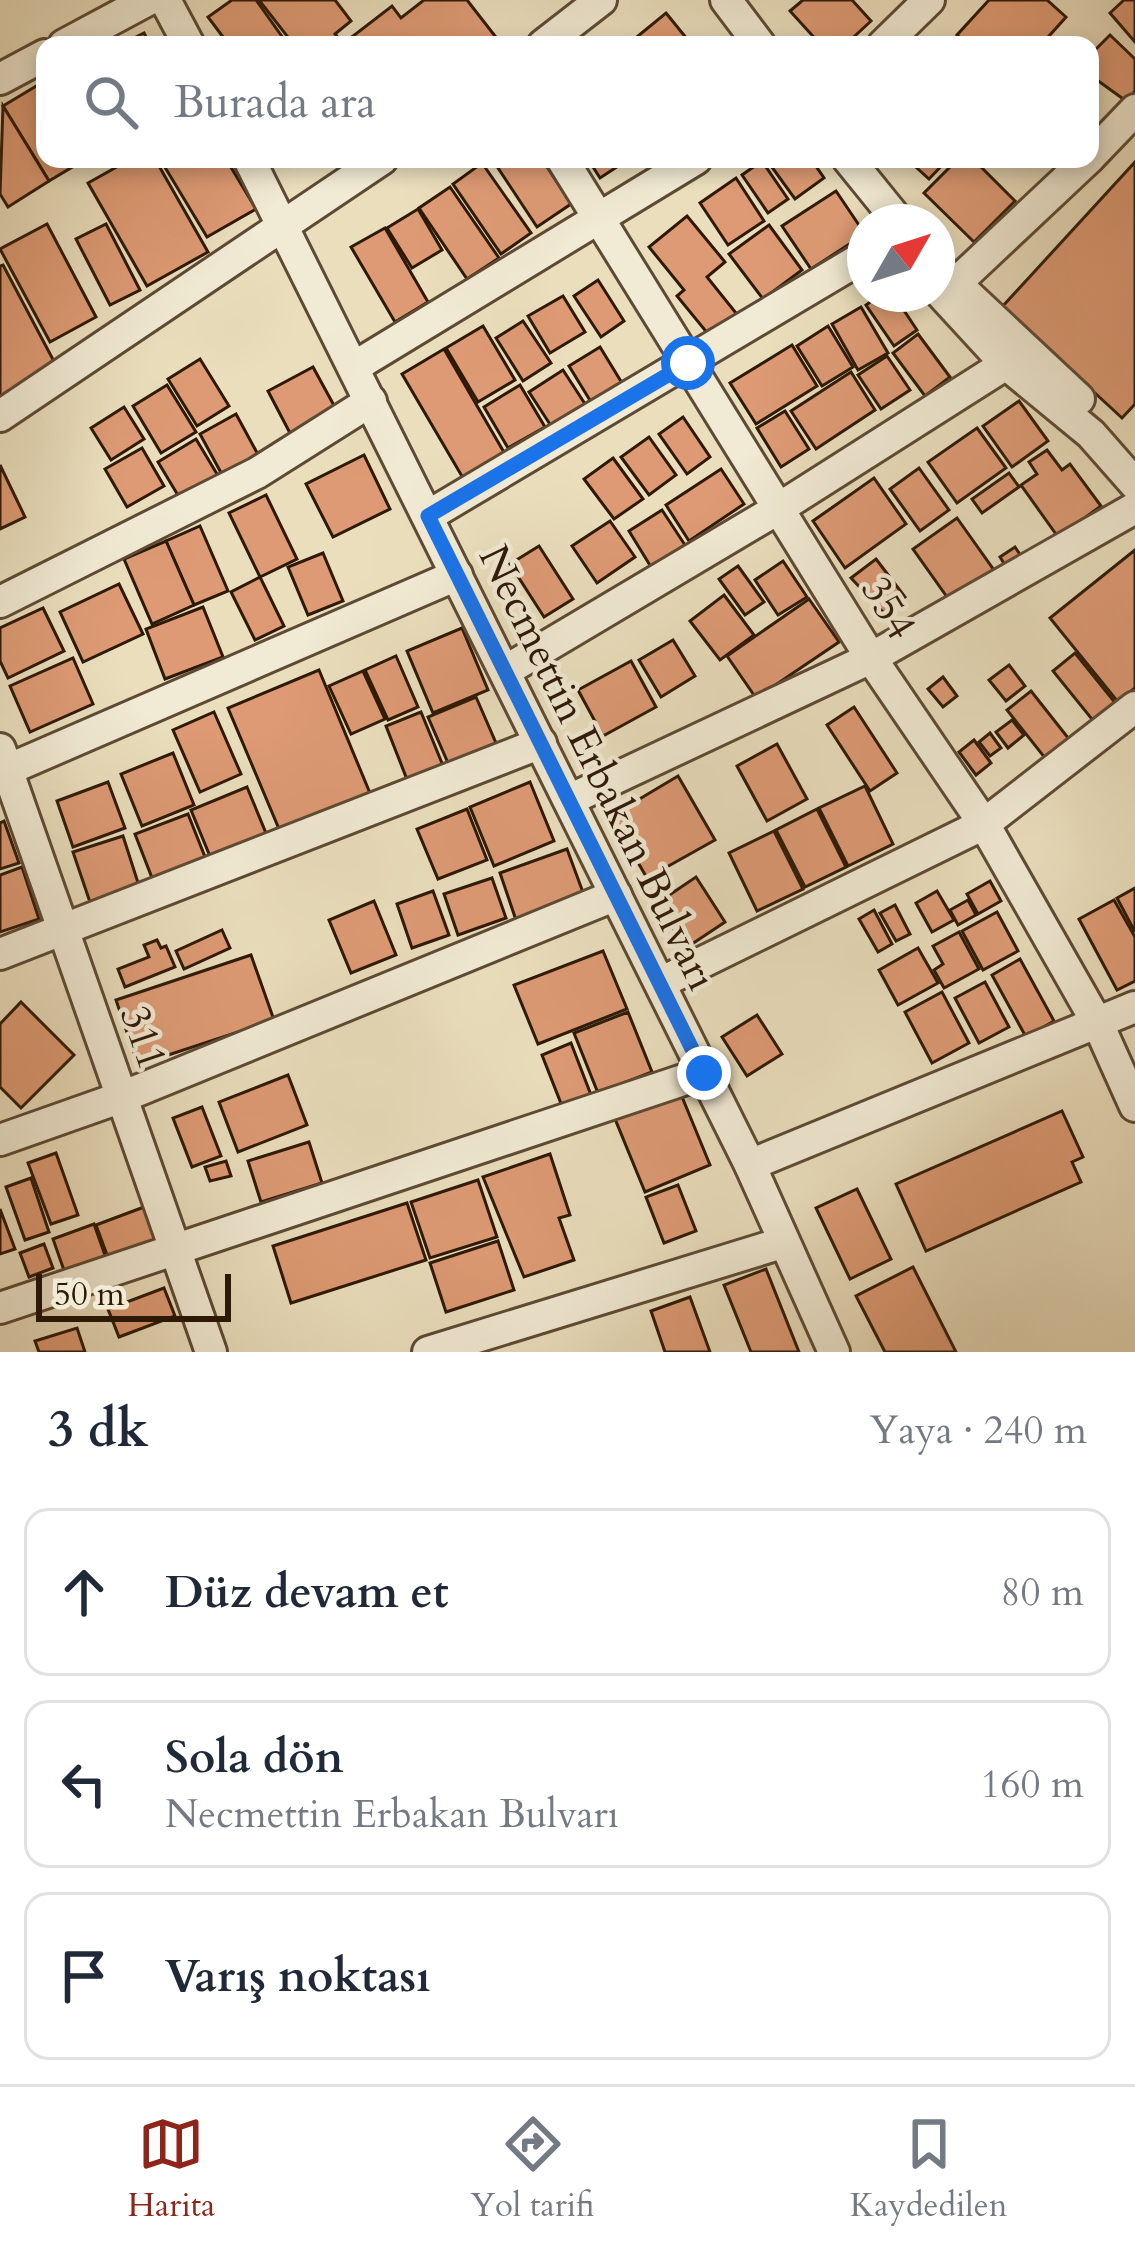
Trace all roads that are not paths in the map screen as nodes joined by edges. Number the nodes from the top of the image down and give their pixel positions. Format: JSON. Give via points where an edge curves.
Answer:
{"nodes":[{"id":1,"x":148,"y":0,"type":"edge"},
{"id":2,"x":165,"y":0,"type":"edge"},
{"id":3,"x":601,"y":0,"type":"edge"},
{"id":4,"x":706,"y":0,"type":"edge"},
{"id":5,"x":726,"y":0,"type":"edge"},
{"id":6,"x":929,"y":0,"type":"edge"},
{"id":7,"x":81,"y":36,"type":"edge"},
{"id":8,"x":184,"y":36,"type":"edge"},
{"id":9,"x":555,"y":36,"type":"edge"},
{"id":10,"x":733,"y":36,"type":"edge"},
{"id":11,"x":753,"y":36,"type":"edge"},
{"id":12,"x":892,"y":36,"type":"edge"},
{"id":13,"x":36,"y":60,"type":"edge"},
{"id":14,"x":0,"y":79,"type":"edge"},
{"id":15,"x":1135,"y":110,"type":"edge"},
{"id":16,"x":1099,"y":148,"type":"edge"},
{"id":17,"x":254,"y":168,"type":"edge"},
{"id":18,"x":369,"y":168,"type":"edge"},
{"id":19,"x":568,"y":168,"type":"edge"},
{"id":20,"x":682,"y":168,"type":"edge"},
{"id":21,"x":837,"y":168,"type":"edge"},
{"id":22,"x":855,"y":168,"type":"edge"},
{"id":23,"x":1077,"y":168,"type":"edge"},
{"id":24,"x":865,"y":204,"type":"edge"},
{"id":25,"x":884,"y":204,"type":"edge"},
{"id":26,"x":600,"y":221,"type":"junction"},
{"id":27,"x":284,"y":226,"type":"junction"},
{"id":28,"x":847,"y":267,"type":"edge"},
{"id":29,"x":955,"y":270,"type":"edge"},
{"id":30,"x":955,"y":291,"type":"edge"},
{"id":31,"x":955,"y":296,"type":"edge"},
{"id":32,"x":688,"y":363,"type":"junction"},
{"id":33,"x":1006,"y":364,"type":"junction"},
{"id":34,"x":354,"y":367,"type":"junction"},
{"id":35,"x":371,"y":401,"type":"junction"},
{"id":36,"x":0,"y":416,"type":"edge"},
{"id":37,"x":1135,"y":454,"type":"edge"},
{"id":38,"x":1135,"y":484,"type":"edge"},
{"id":39,"x":781,"y":507,"type":"junction"},
{"id":40,"x":1135,"y":508,"type":"edge"},
{"id":41,"x":428,"y":516,"type":"junction"},
{"id":42,"x":457,"y":575,"type":"junction"},
{"id":43,"x":0,"y":602,"type":"edge"},
{"id":44,"x":871,"y":658,"type":"junction"},
{"id":45,"x":505,"y":671,"type":"junction"},
{"id":46,"x":1135,"y":707,"type":"edge"},
{"id":47,"x":541,"y":743,"type":"junction"},
{"id":48,"x":2,"y":764,"type":"edge"},
{"id":49,"x":569,"y":800,"type":"junction"},
{"id":50,"x":984,"y":824,"type":"junction"},
{"id":51,"x":616,"y":895,"type":"junction"},
{"id":52,"x":63,"y":928,"type":"junction"},
{"id":53,"x":0,"y":954,"type":"edge"},
{"id":54,"x":660,"y":983,"type":"junction"},
{"id":55,"x":1135,"y":1007,"type":"edge"},
{"id":56,"x":1099,"y":1026,"type":"junction"},
{"id":57,"x":704,"y":1073,"type":"junction"},
{"id":58,"x":122,"y":1097,"type":"junction"},
{"id":59,"x":1135,"y":1106,"type":"edge"},
{"id":60,"x":0,"y":1141,"type":"edge"},
{"id":61,"x":750,"y":1165,"type":"junction"},
{"id":62,"x":782,"y":1243,"type":"junction"},
{"id":63,"x":175,"y":1250,"type":"junction"},
{"id":64,"x":0,"y":1308,"type":"edge"},
{"id":65,"x":211,"y":1352,"type":"edge"},
{"id":66,"x":428,"y":1352,"type":"edge"},
{"id":67,"x":834,"y":1352,"type":"edge"}],
"edges":[{"from":1,"to":7,"type":"street"},
{"from":2,"to":8,"type":"street"},
{"from":3,"to":9,"type":"street"},
{"from":4,"to":10,"type":"street"},
{"from":5,"to":11,"type":"street"},
{"from":6,"to":12,"type":"street"},
{"from":13,"to":14,"type":"street"},
{"from":15,"to":16,"type":"street"},
{"from":17,"to":27,"type":"street","name":"Necmettin Erbakan Bulvarı"},
{"from":18,"to":27,"type":"street"},
{"from":19,"to":26,"type":"street","name":"354"},
{"from":20,"to":26,"type":"street"},
{"from":21,"to":24,"type":"street"},
{"from":22,"to":25,"type":"street"},
{"from":23,"to":29,"type":"street"},
{"from":26,"to":32,"type":"street","name":"354"},
{"from":26,"to":34,"type":"street"},
{"from":27,"to":34,"type":"street","name":"Necmettin Erbakan Bulvarı"},
{"from":27,"to":36,"type":"street"},
{"from":28,"to":32,"type":"street"},
{"from":30,"to":37,"type":"street"},
{"from":31,"to":33,"type":"street"},
{"from":32,"to":39,"type":"street","name":"354"},
{"from":32,"to":41,"type":"street"},
{"from":33,"to":38,"type":"street","via":[[1091,434]]},
{"from":33,"to":39,"type":"street"},
{"from":34,"to":35,"type":"street","name":"Necmettin Erbakan Bulvarı"},
{"from":35,"to":41,"type":"street","name":"Necmettin Erbakan Bulvarı"},
{"from":35,"to":43,"type":"street","via":[[256,473]]},
{"from":39,"to":44,"type":"street","name":"354"},
{"from":39,"to":45,"type":"street"},
{"from":40,"to":44,"type":"street"},
{"from":41,"to":42,"type":"street","name":"Necmettin Erbakan Bulvarı"},
{"from":42,"to":45,"type":"street","name":"Necmettin Erbakan Bulvarı"},
{"from":42,"to":48,"type":"street"},
{"from":44,"to":49,"type":"street"},
{"from":44,"to":50,"type":"street","name":"354"},
{"from":45,"to":47,"type":"street","name":"Necmettin Erbakan Bulvarı"},
{"from":46,"to":50,"type":"street"},
{"from":47,"to":49,"type":"street","name":"Necmettin Erbakan Bulvarı"},
{"from":47,"to":52,"type":"street"},
{"from":48,"to":52,"type":"street","name":"311"},
{"from":49,"to":51,"type":"street","name":"Necmettin Erbakan Bulvarı"},
{"from":50,"to":54,"type":"street"},
{"from":50,"to":56,"type":"street","name":"354"},
{"from":51,"to":54,"type":"street","name":"Necmettin Erbakan Bulvarı"},
{"from":51,"to":58,"type":"street"},
{"from":52,"to":53,"type":"street"},
{"from":52,"to":58,"type":"street","name":"311"},
{"from":54,"to":57,"type":"street","name":"Necmettin Erbakan Bulvarı"},
{"from":55,"to":56,"type":"street"},
{"from":56,"to":59,"type":"street","name":"354"},
{"from":56,"to":61,"type":"street"},
{"from":57,"to":61,"type":"street","name":"Necmettin Erbakan Bulvarı"},
{"from":57,"to":63,"type":"street"},
{"from":58,"to":60,"type":"street"},
{"from":58,"to":63,"type":"street","name":"311"},
{"from":61,"to":62,"type":"street","name":"Necmettin Erbakan Bulvarı"},
{"from":62,"to":66,"type":"street"},
{"from":62,"to":67,"type":"street","name":"Necmettin Erbakan Bulvarı"},
{"from":63,"to":64,"type":"street"},
{"from":63,"to":65,"type":"street","name":"311"}]}
